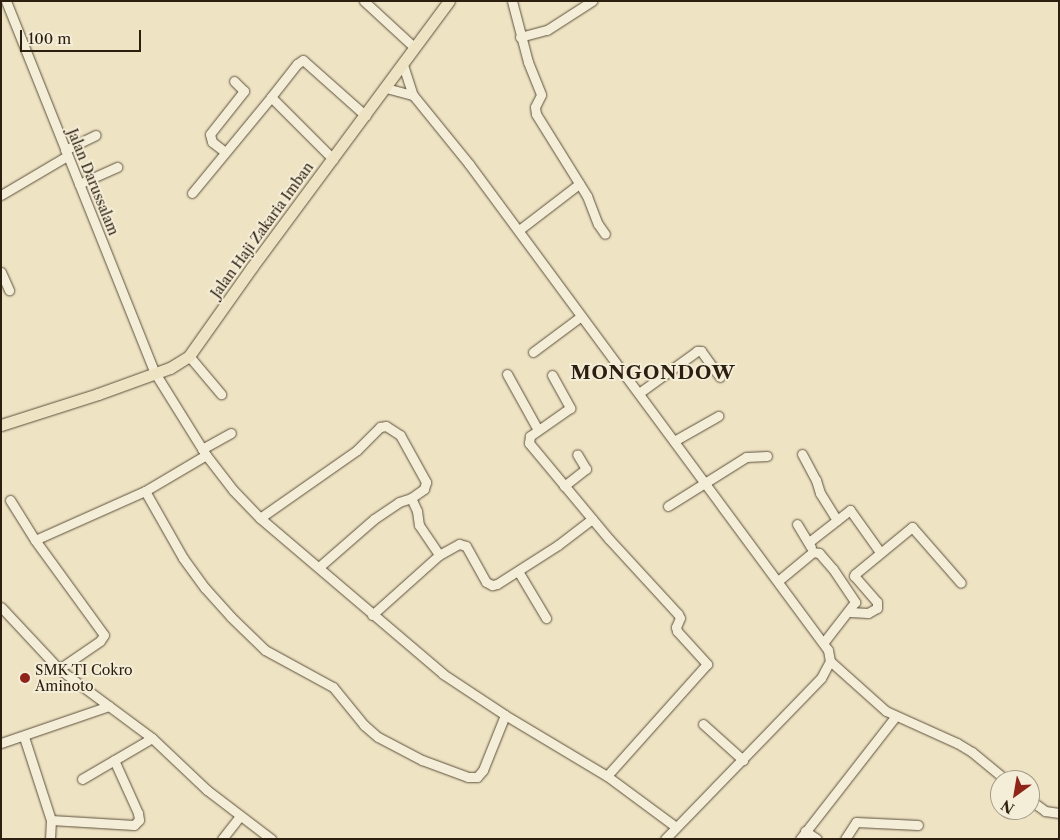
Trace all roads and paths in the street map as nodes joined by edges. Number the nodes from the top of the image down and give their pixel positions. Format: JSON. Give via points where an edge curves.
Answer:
{"nodes":[{"id":1,"x":6,"y":1,"type":"edge"},
{"id":2,"x":364,"y":1,"type":"edge"},
{"id":3,"x":449,"y":1,"type":"edge"},
{"id":4,"x":512,"y":1,"type":"edge"},
{"id":5,"x":592,"y":1,"type":"edge"},
{"id":6,"x":520,"y":37,"type":"junction"},
{"id":7,"x":415,"y":48,"type":"junction"},
{"id":8,"x":403,"y":65,"type":"junction"},
{"id":9,"x":234,"y":80,"type":"dead end"},
{"id":10,"x":386,"y":88,"type":"junction"},
{"id":11,"x":413,"y":95,"type":"junction"},
{"id":12,"x":270,"y":97,"type":"junction"},
{"id":13,"x":366,"y":116,"type":"junction"},
{"id":14,"x":96,"y":135,"type":"dead end"},
{"id":15,"x":225,"y":152,"type":"junction"},
{"id":16,"x":66,"y":153,"type":"junction"},
{"id":17,"x":333,"y":159,"type":"junction"},
{"id":18,"x":117,"y":166,"type":"dead end"},
{"id":19,"x":79,"y":184,"type":"junction"},
{"id":20,"x":579,"y":184,"type":"junction"},
{"id":21,"x":192,"y":193,"type":"dead end"},
{"id":22,"x":1,"y":195,"type":"edge"},
{"id":23,"x":519,"y":230,"type":"junction"},
{"id":24,"x":605,"y":234,"type":"dead end"},
{"id":25,"x":1,"y":272,"type":"edge"},
{"id":26,"x":9,"y":290,"type":"dead end"},
{"id":27,"x":580,"y":317,"type":"junction"},
{"id":28,"x":533,"y":352,"type":"dead end"},
{"id":29,"x":189,"y":356,"type":"junction"},
{"id":30,"x":155,"y":373,"type":"junction"},
{"id":31,"x":507,"y":374,"type":"dead end"},
{"id":32,"x":552,"y":375,"type":"dead end"},
{"id":33,"x":720,"y":377,"type":"dead end"},
{"id":34,"x":639,"y":393,"type":"junction"},
{"id":35,"x":221,"y":394,"type":"dead end"},
{"id":36,"x":718,"y":416,"type":"dead end"},
{"id":37,"x":1,"y":425,"type":"edge"},
{"id":38,"x":538,"y":430,"type":"junction"},
{"id":39,"x":231,"y":433,"type":"dead end"},
{"id":40,"x":674,"y":440,"type":"junction"},
{"id":41,"x":204,"y":452,"type":"junction"},
{"id":42,"x":577,"y":454,"type":"dead end"},
{"id":43,"x":802,"y":454,"type":"dead end"},
{"id":44,"x":766,"y":456,"type":"dead end"},
{"id":45,"x":705,"y":482,"type":"junction"},
{"id":46,"x":564,"y":486,"type":"junction"},
{"id":47,"x":146,"y":491,"type":"junction"},
{"id":48,"x":411,"y":498,"type":"junction"},
{"id":49,"x":10,"y":500,"type":"dead end"},
{"id":50,"x":668,"y":506,"type":"dead end"},
{"id":51,"x":260,"y":518,"type":"junction"},
{"id":52,"x":592,"y":519,"type":"junction"},
{"id":53,"x":837,"y":520,"type":"junction"},
{"id":54,"x":797,"y":524,"type":"dead end"},
{"id":55,"x":35,"y":540,"type":"junction"},
{"id":56,"x":809,"y":542,"type":"junction"},
{"id":57,"x":813,"y":552,"type":"junction"},
{"id":58,"x":880,"y":552,"type":"junction"},
{"id":59,"x":439,"y":555,"type":"junction"},
{"id":60,"x":319,"y":567,"type":"junction"},
{"id":61,"x":518,"y":571,"type":"junction"},
{"id":62,"x":778,"y":581,"type":"junction"},
{"id":63,"x":961,"y":584,"type":"dead end"},
{"id":64,"x":1,"y":606,"type":"edge"},
{"id":65,"x":850,"y":612,"type":"junction"},
{"id":66,"x":372,"y":615,"type":"junction"},
{"id":67,"x":546,"y":618,"type":"dead end"},
{"id":68,"x":824,"y":642,"type":"junction"},
{"id":69,"x":830,"y":661,"type":"junction"},
{"id":70,"x":59,"y":668,"type":"junction"},
{"id":71,"x":109,"y":706,"type":"junction"},
{"id":72,"x":505,"y":715,"type":"junction"},
{"id":73,"x":896,"y":717,"type":"junction"},
{"id":74,"x":703,"y":724,"type":"dead end"},
{"id":75,"x":24,"y":737,"type":"junction"},
{"id":76,"x":152,"y":738,"type":"junction"},
{"id":77,"x":1,"y":743,"type":"edge"},
{"id":78,"x":114,"y":760,"type":"junction"},
{"id":79,"x":743,"y":760,"type":"junction"},
{"id":80,"x":994,"y":770,"type":"edge"},
{"id":81,"x":607,"y":776,"type":"junction"},
{"id":82,"x":82,"y":779,"type":"dead end"},
{"id":83,"x":1040,"y":807,"type":"edge"},
{"id":84,"x":1059,"y":813,"type":"edge"},
{"id":85,"x":240,"y":816,"type":"junction"},
{"id":86,"x":51,"y":820,"type":"junction"},
{"id":87,"x":918,"y":825,"type":"dead end"},
{"id":88,"x":671,"y":833,"type":"edge"},
{"id":89,"x":803,"y":835,"type":"edge"},
{"id":90,"x":50,"y":839,"type":"edge"},
{"id":91,"x":222,"y":839,"type":"edge"},
{"id":92,"x":271,"y":839,"type":"edge"},
{"id":93,"x":817,"y":839,"type":"edge"},
{"id":94,"x":845,"y":839,"type":"edge"}],
"edges":[{"from":1,"to":16,"type":"street","name":"Jalan Darussalam"},
{"from":2,"to":7,"type":"street"},
{"from":3,"to":7,"type":"main road","name":"Jalan Haji Zakaria Imban"},
{"from":4,"to":6,"type":"street"},
{"from":5,"to":6,"type":"street","via":[[547,30]]},
{"from":6,"to":20,"type":"street","via":[[541,95],[535,107],[536,114]]},
{"from":7,"to":8,"type":"main road","name":"Jalan Haji Zakaria Imban"},
{"from":8,"to":10,"type":"main road","name":"Jalan Haji Zakaria Imban"},
{"from":8,"to":11,"type":"street"},
{"from":9,"to":15,"type":"street","via":[[244,91],[210,134],[212,142]]},
{"from":10,"to":11,"type":"street"},
{"from":10,"to":13,"type":"main road","name":"Jalan Haji Zakaria Imban"},
{"from":11,"to":23,"type":"street"},
{"from":12,"to":13,"type":"street","via":[[303,60]]},
{"from":12,"to":15,"type":"street"},
{"from":12,"to":17,"type":"street"},
{"from":13,"to":17,"type":"main road","name":"Jalan Haji Zakaria Imban"},
{"from":14,"to":16,"type":"street"},
{"from":15,"to":21,"type":"street"},
{"from":16,"to":19,"type":"street","name":"Jalan Darussalam"},
{"from":16,"to":22,"type":"street"},
{"from":17,"to":29,"type":"main road","name":"Jalan Haji Zakaria Imban"},
{"from":18,"to":19,"type":"street"},
{"from":19,"to":30,"type":"street","name":"Jalan Darussalam"},
{"from":20,"to":23,"type":"street"},
{"from":20,"to":24,"type":"street"},
{"from":23,"to":27,"type":"street"},
{"from":25,"to":26,"type":"street"},
{"from":27,"to":28,"type":"street"},
{"from":27,"to":34,"type":"street"},
{"from":29,"to":30,"type":"main road","name":"Jalan Haji Zakaria Imban"},
{"from":29,"to":35,"type":"street"},
{"from":30,"to":37,"type":"main road","name":"Jalan Haji Zakaria Imban"},
{"from":30,"to":41,"type":"street","name":"Jalan Darussalam"},
{"from":31,"to":38,"type":"street"},
{"from":32,"to":38,"type":"street","via":[[570,408]]},
{"from":33,"to":34,"type":"street","via":[[701,351],[696,351]]},
{"from":34,"to":40,"type":"street"},
{"from":36,"to":40,"type":"street"},
{"from":38,"to":46,"type":"street","via":[[530,436],[529,443]]},
{"from":39,"to":41,"type":"street"},
{"from":40,"to":45,"type":"street"},
{"from":41,"to":47,"type":"street"},
{"from":41,"to":51,"type":"street","name":"Jalan Darussalam"},
{"from":42,"to":46,"type":"street","via":[[586,469]]},
{"from":43,"to":53,"type":"street"},
{"from":44,"to":45,"type":"street","via":[[746,457]]},
{"from":45,"to":50,"type":"street"},
{"from":45,"to":62,"type":"street"},
{"from":46,"to":52,"type":"street"},
{"from":47,"to":55,"type":"street"},
{"from":47,"to":72,"type":"street","via":[[184,558],[231,617],[265,650],[333,687],[378,737],[422,760],[462,776],[477,777],[483,770]]},
{"from":48,"to":51,"type":"street","via":[[424,489],[426,482],[400,435],[383,426],[357,450]]},
{"from":48,"to":59,"type":"street","via":[[419,525]]},
{"from":48,"to":60,"type":"street","via":[[399,502],[374,520]]},
{"from":49,"to":55,"type":"street"},
{"from":51,"to":60,"type":"street","name":"Jalan Darussalam"},
{"from":52,"to":61,"type":"street"},
{"from":52,"to":81,"type":"street","via":[[678,614],[677,631],[707,664]]},
{"from":53,"to":56,"type":"street"},
{"from":53,"to":58,"type":"street","via":[[853,512]]},
{"from":54,"to":56,"type":"street"},
{"from":55,"to":70,"type":"street","via":[[104,635]]},
{"from":56,"to":57,"type":"street"},
{"from":57,"to":62,"type":"street"},
{"from":57,"to":65,"type":"street","via":[[833,569],[852,597],[855,602]]},
{"from":58,"to":63,"type":"street","via":[[912,527]]},
{"from":58,"to":65,"type":"street","via":[[854,576],[879,604],[868,613]]},
{"from":59,"to":61,"type":"street","via":[[459,544],[466,546],[482,577],[492,585]]},
{"from":59,"to":66,"type":"street"},
{"from":60,"to":66,"type":"street","name":"Jalan Darussalam"},
{"from":61,"to":67,"type":"street"},
{"from":62,"to":68,"type":"street"},
{"from":64,"to":70,"type":"street"},
{"from":65,"to":68,"type":"street"},
{"from":66,"to":72,"type":"street","name":"Jalan Darussalam","via":[[442,674]]},
{"from":68,"to":69,"type":"street"},
{"from":69,"to":73,"type":"street","via":[[879,706]]},
{"from":69,"to":79,"type":"street","via":[[821,678]]},
{"from":70,"to":71,"type":"street"},
{"from":71,"to":75,"type":"street"},
{"from":71,"to":76,"type":"street"},
{"from":72,"to":81,"type":"street","name":"Jalan Darussalam"},
{"from":73,"to":80,"type":"street","via":[[957,743]]},
{"from":73,"to":89,"type":"street"},
{"from":74,"to":79,"type":"street"},
{"from":75,"to":77,"type":"street"},
{"from":75,"to":86,"type":"street"},
{"from":76,"to":78,"type":"street"},
{"from":76,"to":85,"type":"street"},
{"from":78,"to":82,"type":"street"},
{"from":78,"to":86,"type":"street","via":[[138,813],[139,820],[134,825]]},
{"from":79,"to":88,"type":"street"},
{"from":81,"to":88,"type":"street","name":"Jalan Darussalam"},
{"from":83,"to":84,"type":"street"},
{"from":85,"to":91,"type":"street"},
{"from":85,"to":92,"type":"street"},
{"from":86,"to":90,"type":"street"},
{"from":87,"to":94,"type":"street","via":[[856,822]]},
{"from":89,"to":93,"type":"street"}]}
